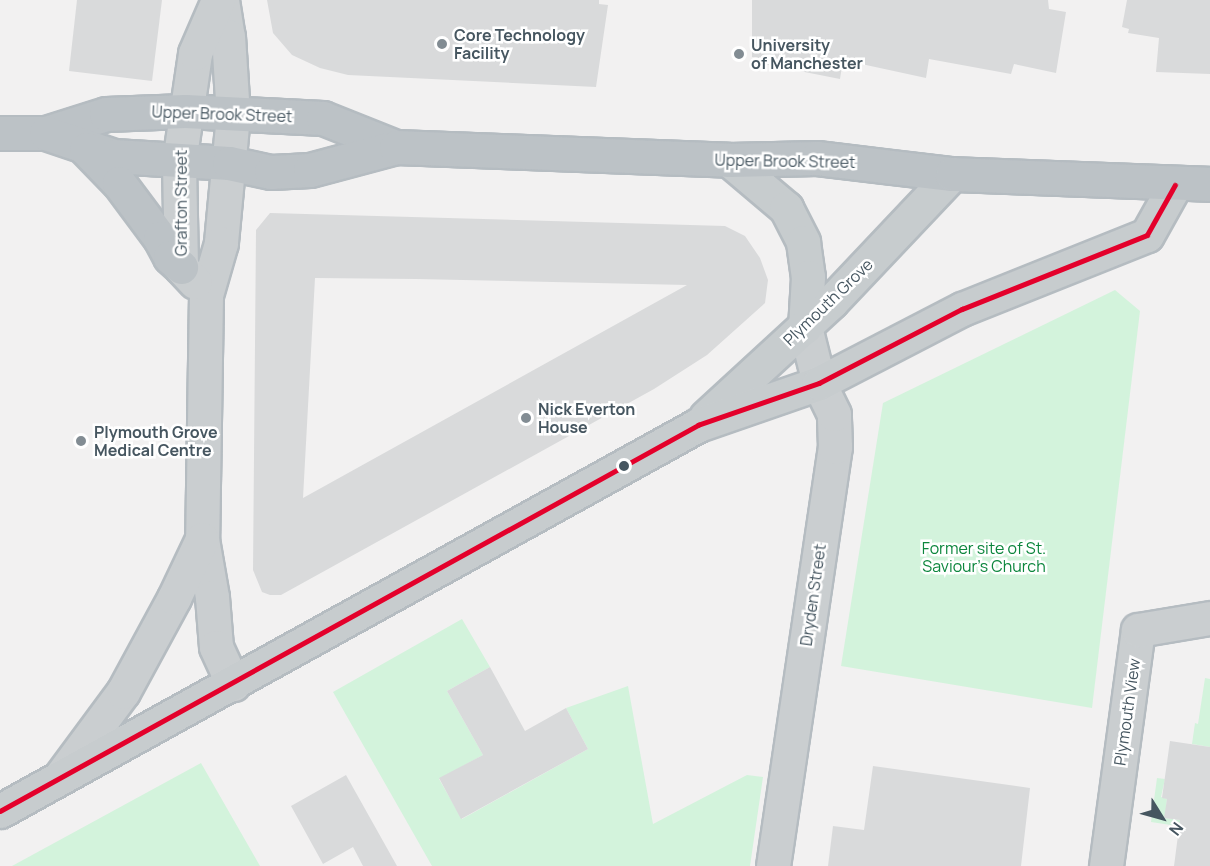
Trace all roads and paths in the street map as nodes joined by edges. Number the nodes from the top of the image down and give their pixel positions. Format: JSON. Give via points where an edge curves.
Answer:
{"nodes":[{"id":1,"x":220,"y":0,"type":"edge"},
{"id":2,"x":185,"y":111,"type":"junction"},
{"id":3,"x":233,"y":115,"type":"junction"},
{"id":4,"x":0,"y":133,"type":"edge"},
{"id":5,"x":46,"y":133,"type":"junction"},
{"id":6,"x":396,"y":147,"type":"junction"},
{"id":7,"x":86,"y":149,"type":"junction"},
{"id":8,"x":729,"y":160,"type":"junction"},
{"id":9,"x":178,"y":162,"type":"junction"},
{"id":10,"x":229,"y":163,"type":"junction"},
{"id":11,"x":952,"y":174,"type":"junction"},
{"id":12,"x":1210,"y":184,"type":"edge"},
{"id":13,"x":1175,"y":185,"type":"junction"},
{"id":14,"x":181,"y":267,"type":"junction"},
{"id":15,"x":206,"y":295,"type":"junction"},
{"id":16,"x":805,"y":327,"type":"junction"},
{"id":17,"x":819,"y":383,"type":"junction"},
{"id":18,"x":698,"y":424,"type":"junction"},
{"id":19,"x":202,"y":539,"type":"junction"},
{"id":20,"x":1210,"y":618,"type":"edge"},
{"id":21,"x":233,"y":684,"type":"junction"},
{"id":22,"x":60,"y":777,"type":"junction"},
{"id":23,"x":0,"y":811,"type":"edge"},
{"id":24,"x":773,"y":866,"type":"edge"},
{"id":25,"x":1106,"y":866,"type":"edge"}],
"edges":[{"from":1,"to":2,"type":"street","name":"Grafton Street","via":[[195,53]]},
{"from":1,"to":3,"type":"street","name":"Grafton Street","via":[[228,36]]},
{"from":2,"to":3,"type":"highway","name":"Upper Brook Street"},
{"from":2,"to":5,"type":"highway","name":"Upper Brook Street","via":[[106,114]]},
{"from":2,"to":9,"type":"street","name":"Grafton Street"},
{"from":3,"to":6,"type":"highway","name":"Upper Brook Street","via":[[322,118]]},
{"from":3,"to":10,"type":"street","name":"Grafton Street"},
{"from":4,"to":5,"type":"highway","name":"Upper Brook Street"},
{"from":5,"to":7,"type":"highway","name":"Upper Brook Street"},
{"from":6,"to":8,"type":"highway","name":"Upper Brook Street"},
{"from":6,"to":10,"type":"highway","name":"Upper Brook Street","via":[[310,170],[271,172]]},
{"from":7,"to":9,"type":"highway","name":"Upper Brook Street","via":[[114,156]]},
{"from":7,"to":14,"type":"highway","via":[[119,183]]},
{"from":8,"to":11,"type":"highway","name":"Upper Brook Street","via":[[817,158]]},
{"from":8,"to":16,"type":"main road","via":[[786,208],[803,242],[808,277]]},
{"from":9,"to":10,"type":"highway","name":"Upper Brook Street"},
{"from":9,"to":14,"type":"street","name":"Grafton Street"},
{"from":10,"to":15,"type":"street","name":"Grafton Street","via":[[221,243]]},
{"from":11,"to":13,"type":"highway","name":"Upper Brook Street"},
{"from":11,"to":16,"type":"main road","name":"Plymouth Grove"},
{"from":12,"to":13,"type":"highway","name":"Upper Brook Street"},
{"from":13,"to":17,"type":"main road","name":"Plymouth Grove","via":[[1147,235],[962,309]]},
{"from":14,"to":15,"type":"street","name":"Grafton Street"},
{"from":15,"to":19,"type":"street","name":"Grafton Street"},
{"from":16,"to":17,"type":"street","name":"Dryden Street"},
{"from":16,"to":18,"type":"main road","name":"Plymouth Grove"},
{"from":17,"to":18,"type":"main road","name":"Plymouth Grove"},
{"from":17,"to":24,"type":"street","name":"Dryden Street","via":[[834,414],[835,447]]},
{"from":18,"to":21,"type":"main road","name":"Plymouth Grove"},
{"from":19,"to":21,"type":"street","via":[[216,647]]},
{"from":19,"to":22,"type":"street","via":[[123,692]]},
{"from":20,"to":25,"type":"street","name":"Plymouth View","via":[[1138,630]]},
{"from":21,"to":22,"type":"main road","name":"Plymouth Grove"},
{"from":22,"to":23,"type":"main road","name":"Plymouth Grove"}]}
